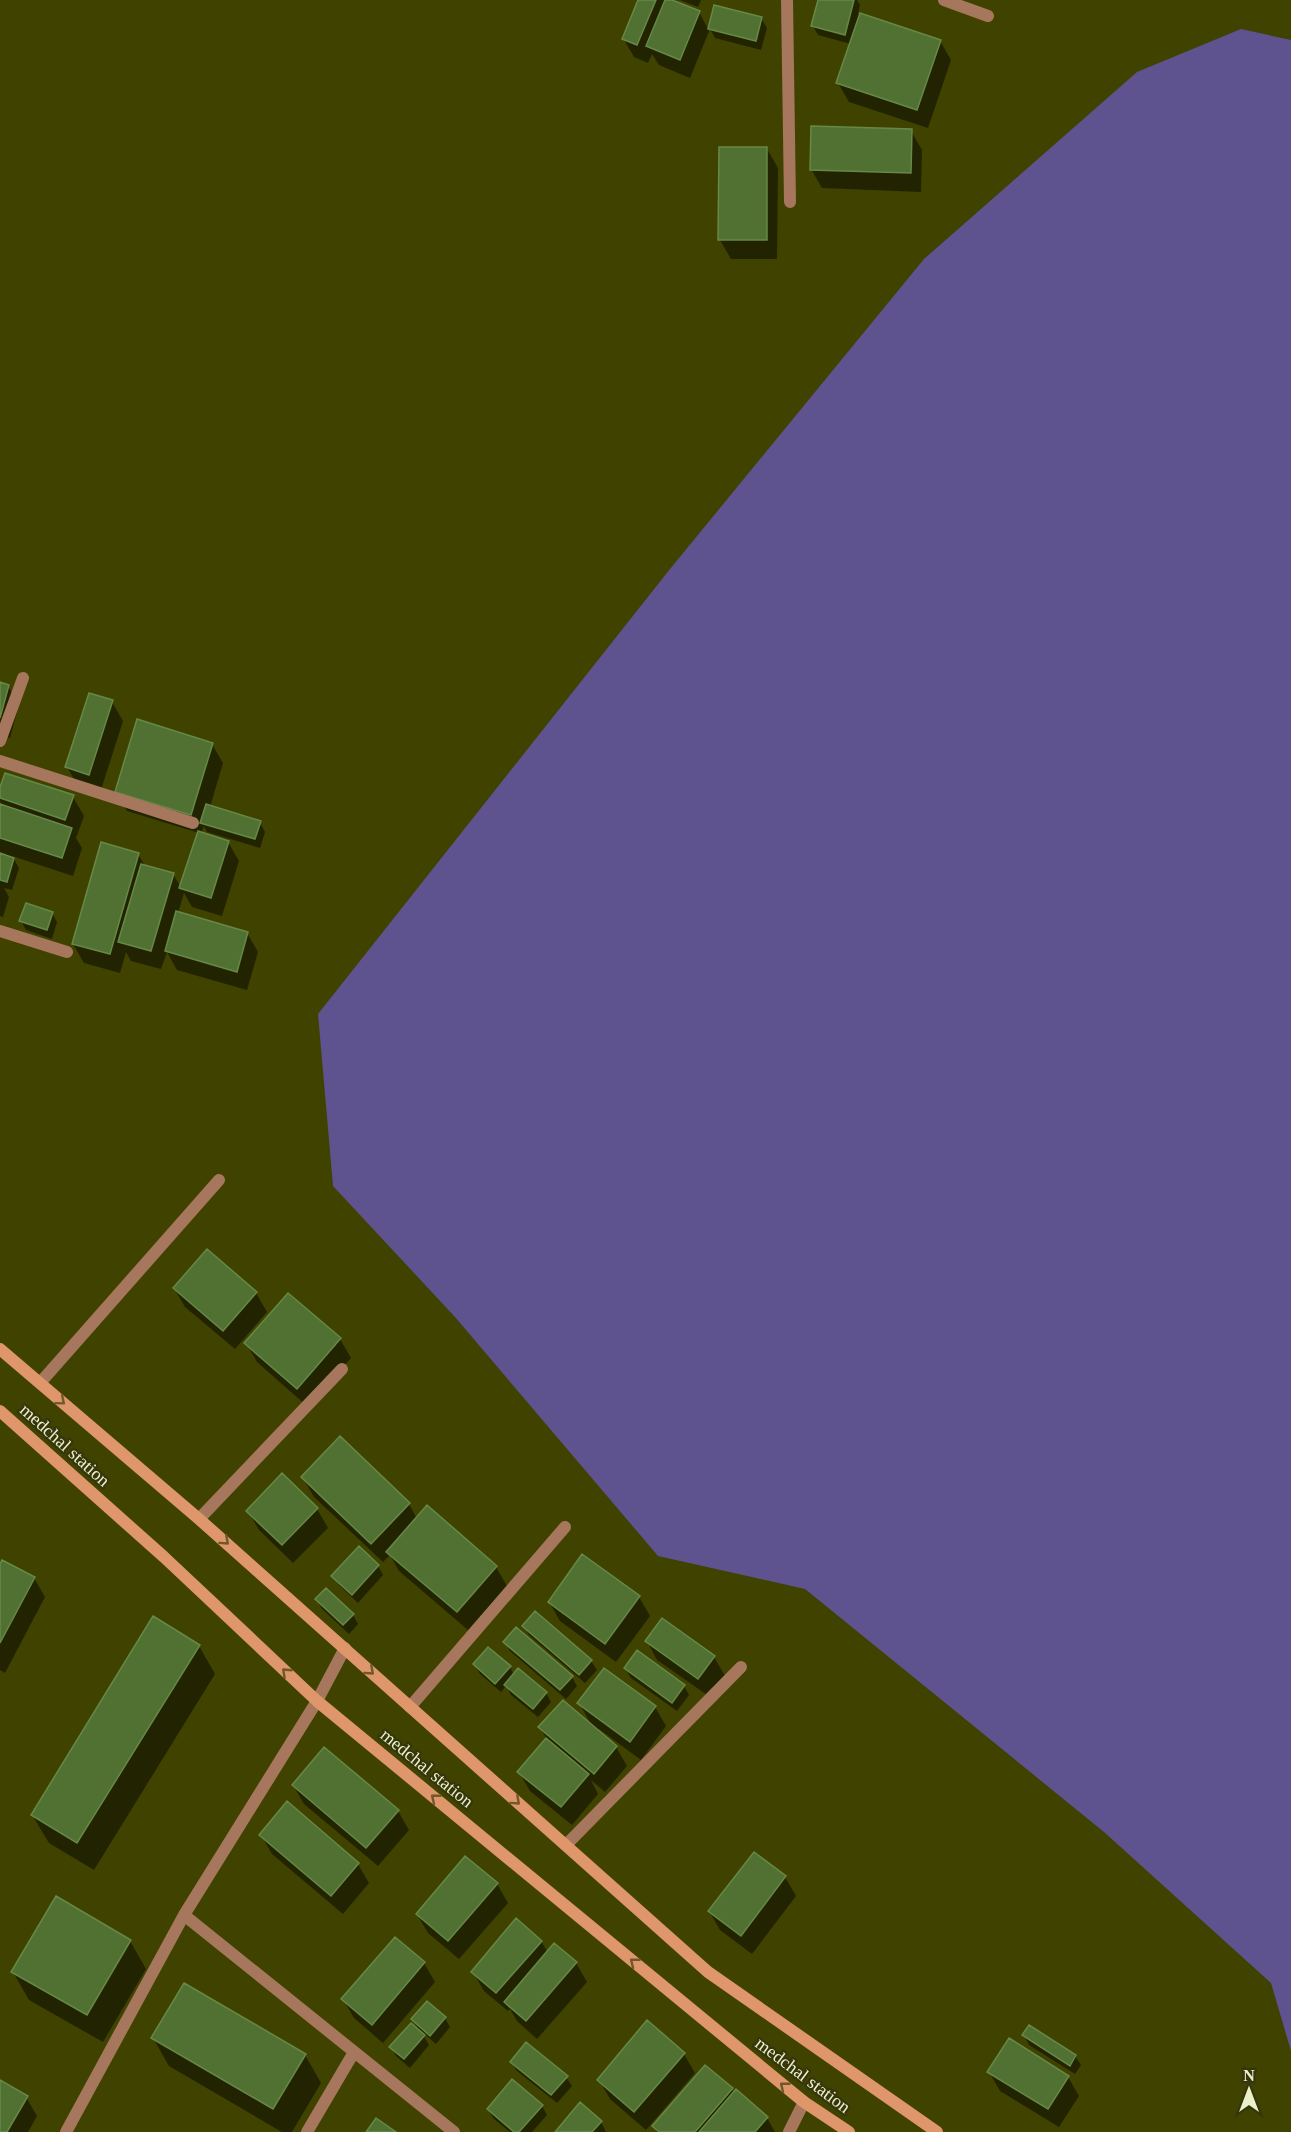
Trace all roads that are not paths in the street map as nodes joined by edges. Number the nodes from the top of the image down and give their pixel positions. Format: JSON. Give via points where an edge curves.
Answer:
{"nodes":[{"id":1,"x":788,"y":0,"type":"edge"},
{"id":2,"x":944,"y":0,"type":"edge"},
{"id":3,"x":988,"y":16,"type":"dead end"},
{"id":4,"x":790,"y":202,"type":"dead end"},
{"id":5,"x":23,"y":678,"type":"dead end"},
{"id":6,"x":0,"y":741,"type":"edge"},
{"id":7,"x":0,"y":761,"type":"edge"},
{"id":8,"x":193,"y":823,"type":"dead end"},
{"id":9,"x":0,"y":931,"type":"edge"},
{"id":10,"x":67,"y":952,"type":"dead end"},
{"id":11,"x":219,"y":1180,"type":"dead end"},
{"id":12,"x":0,"y":1349,"type":"edge"},
{"id":13,"x":342,"y":1369,"type":"dead end"},
{"id":14,"x":40,"y":1383,"type":"junction"},
{"id":15,"x":0,"y":1411,"type":"edge"},
{"id":16,"x":199,"y":1519,"type":"junction"},
{"id":17,"x":565,"y":1527,"type":"dead end"},
{"id":18,"x":345,"y":1648,"type":"junction"},
{"id":19,"x":741,"y":1667,"type":"dead end"},
{"id":20,"x":317,"y":1701,"type":"junction"},
{"id":21,"x":410,"y":1707,"type":"junction"},
{"id":22,"x":566,"y":1845,"type":"junction"},
{"id":23,"x":184,"y":1915,"type":"junction"},
{"id":24,"x":354,"y":2052,"type":"junction"},
{"id":25,"x":804,"y":2102,"type":"junction"},
{"id":26,"x":66,"y":2132,"type":"edge"},
{"id":27,"x":307,"y":2132,"type":"edge"},
{"id":28,"x":454,"y":2132,"type":"edge"},
{"id":29,"x":789,"y":2132,"type":"edge"},
{"id":30,"x":849,"y":2132,"type":"edge"},
{"id":31,"x":937,"y":2132,"type":"edge"}],
"edges":[{"from":1,"to":4,"type":"street"},
{"from":2,"to":3,"type":"street"},
{"from":5,"to":6,"type":"street"},
{"from":7,"to":8,"type":"street"},
{"from":9,"to":10,"type":"street"},
{"from":11,"to":14,"type":"street"},
{"from":12,"to":14,"type":"street"},
{"from":13,"to":16,"type":"street"},
{"from":14,"to":16,"type":"street","one_way":true},
{"from":20,"to":15,"type":"street","name":"medchal station","one_way":true},
{"from":16,"to":18,"type":"street","one_way":true},
{"from":17,"to":21,"type":"street"},
{"from":18,"to":20,"type":"street"},
{"from":18,"to":21,"type":"street","one_way":true},
{"from":19,"to":22,"type":"street"},
{"from":20,"to":23,"type":"street"},
{"from":25,"to":20,"type":"street","name":"medchal station","one_way":true},
{"from":21,"to":22,"type":"street","one_way":true},
{"from":22,"to":31,"type":"street","via":[[708,1972]]},
{"from":23,"to":24,"type":"street"},
{"from":23,"to":26,"type":"street"},
{"from":24,"to":27,"type":"street"},
{"from":24,"to":28,"type":"street"},
{"from":25,"to":29,"type":"street"},
{"from":25,"to":30,"type":"street","name":"medchal station"}]}
